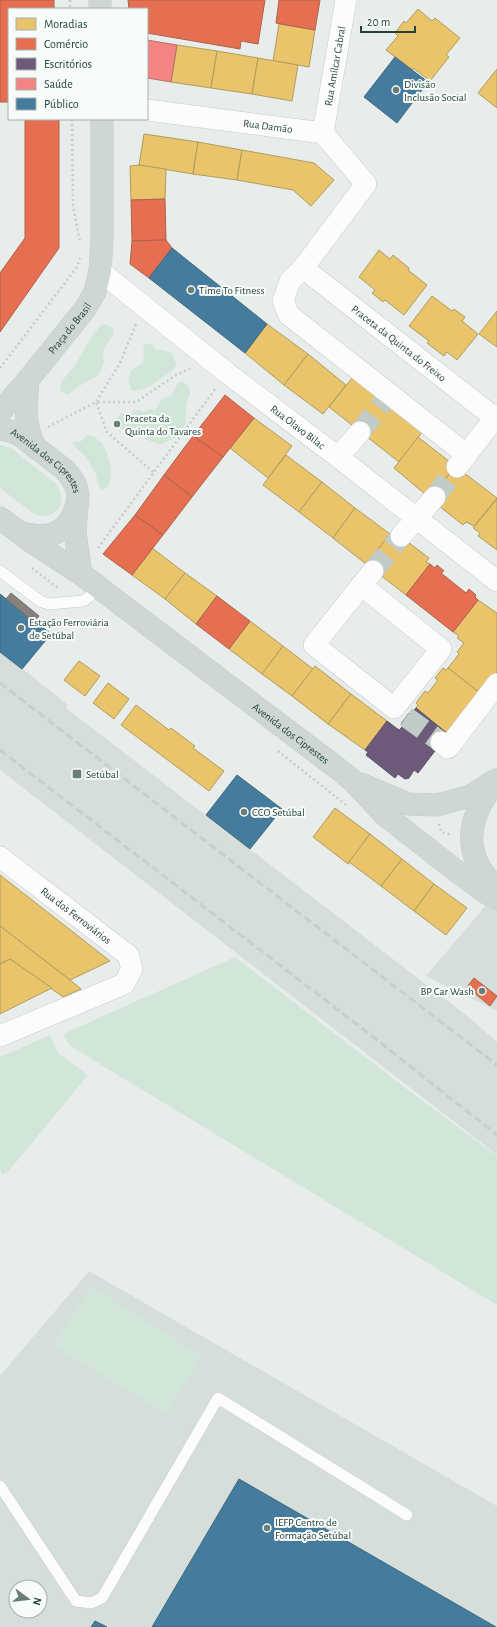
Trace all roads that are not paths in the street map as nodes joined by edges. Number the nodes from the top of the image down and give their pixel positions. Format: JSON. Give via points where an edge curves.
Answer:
{"nodes":[{"id":1,"x":346,"y":0,"type":"edge"},
{"id":2,"x":148,"y":110,"type":"edge"},
{"id":3,"x":102,"y":120,"type":"edge"},
{"id":4,"x":323,"y":133,"type":"junction"},
{"id":5,"x":303,"y":268,"type":"junction"},
{"id":6,"x":100,"y":272,"type":"junction"},
{"id":7,"x":28,"y":380,"type":"junction"},
{"id":8,"x":0,"y":412,"type":"edge"},
{"id":9,"x":496,"y":416,"type":"edge"},
{"id":10,"x":0,"y":429,"type":"edge"},
{"id":11,"x":360,"y":432,"type":"tunnel mouth"},
{"id":12,"x":39,"y":439,"type":"junction"},
{"id":13,"x":338,"y":457,"type":"junction"},
{"id":14,"x":434,"y":497,"type":"tunnel mouth"},
{"id":15,"x":77,"y":505,"type":"junction"},
{"id":16,"x":0,"y":518,"type":"edge"},
{"id":17,"x":416,"y":518,"type":"junction"},
{"id":18,"x":18,"y":532,"type":"junction"},
{"id":19,"x":401,"y":536,"type":"tunnel mouth"},
{"id":20,"x":0,"y":570,"type":"edge"},
{"id":21,"x":89,"y":580,"type":"junction"},
{"id":22,"x":497,"y":580,"type":"edge"},
{"id":23,"x":497,"y":684,"type":"edge"},
{"id":24,"x":400,"y":713,"type":"joint"},
{"id":25,"x":445,"y":745,"type":"dead end"},
{"id":26,"x":352,"y":780,"type":"junction"},
{"id":27,"x":497,"y":780,"type":"edge"},
{"id":28,"x":0,"y":857,"type":"edge"},
{"id":29,"x":497,"y":890,"type":"edge"},
{"id":30,"x":497,"y":898,"type":"edge"},
{"id":31,"x":0,"y":1036,"type":"edge"},
{"id":32,"x":0,"y":1486,"type":"edge"},
{"id":33,"x":407,"y":1515,"type":"dead end"}],
"edges":[{"from":1,"to":4,"type":"street","name":"Rua Amílcar Cabral"},
{"from":2,"to":4,"type":"street","name":"Rua Damão"},
{"from":3,"to":6,"type":"main road","name":"Praça do Brasil"},
{"from":4,"to":5,"type":"street","via":[[366,184]]},
{"from":5,"to":9,"type":"street","name":"Praceta da Quinta do Freixo"},
{"from":5,"to":9,"type":"street","via":[[290,281],[283,301],[289,315],[462,461]]},
{"from":6,"to":7,"type":"main road","name":"Praça do Brasil","via":[[95,292],[85,309]]},
{"from":6,"to":13,"type":"street","name":"Rua Olavo Bilac"},
{"from":7,"to":8,"type":"main road","name":"Praça do Brasil"},
{"from":7,"to":12,"type":"main road","via":[[26,422],[30,438]]},
{"from":10,"to":12,"type":"main road","name":"Avenida dos Ciprestes"},
{"from":11,"to":13,"type":"street"},
{"from":12,"to":15,"type":"main road","name":"Avenida dos Ciprestes","via":[[76,486]]},
{"from":13,"to":17,"type":"street","name":"Rua Olavo Bilac"},
{"from":14,"to":17,"type":"street"},
{"from":15,"to":18,"type":"main road","name":"Avenida dos Ciprestes","via":[[69,523],[56,533],[38,536]]},
{"from":15,"to":21,"type":"main road","name":"Avenida dos Ciprestes","via":[[75,532]]},
{"from":16,"to":18,"type":"main road","name":"Avenida dos Ciprestes"},
{"from":17,"to":19,"type":"street"},
{"from":17,"to":22,"type":"street","name":"Rua Olavo Bilac"},
{"from":18,"to":21,"type":"main road","name":"Avenida dos Ciprestes"},
{"from":20,"to":21,"type":"lane","via":[[32,595],[49,604],[83,601],[89,597]]},
{"from":21,"to":26,"type":"main road","name":"Avenida dos Ciprestes"},
{"from":23,"to":25,"type":"street"},
{"from":24,"to":24,"type":"street","via":[[314,645],[367,578],[441,649]]},
{"from":26,"to":27,"type":"main road","via":[[408,804],[437,805],[470,796]]},
{"from":26,"to":30,"type":"main road","name":"Avenida dos Ciprestes","via":[[386,816],[455,870]]},
{"from":27,"to":29,"type":"main road","via":[[483,798],[474,820],[471,837],[477,862]]},
{"from":28,"to":31,"type":"street","name":"Rua dos Ferroviários","via":[[128,955],[132,969],[124,984]]},
{"from":32,"to":33,"type":"lane","via":[[76,1601],[91,1603],[102,1598],[218,1398]]}]}
